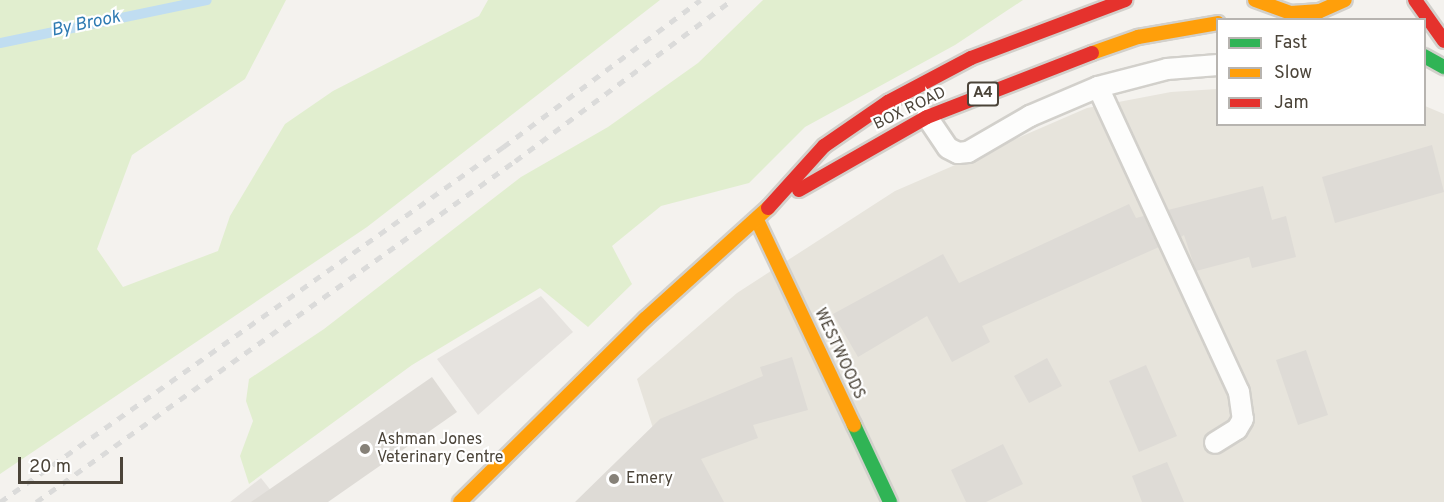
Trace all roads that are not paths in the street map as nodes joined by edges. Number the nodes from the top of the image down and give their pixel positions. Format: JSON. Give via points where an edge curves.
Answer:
{"nodes":[{"id":1,"x":1125,"y":0,"type":"edge"},
{"id":2,"x":1255,"y":0,"type":"edge"},
{"id":3,"x":1345,"y":0,"type":"edge"},
{"id":4,"x":1415,"y":0,"type":"edge"},
{"id":5,"x":1320,"y":11,"type":"junction"},
{"id":6,"x":1291,"y":13,"type":"junction"},
{"id":7,"x":1256,"y":18,"type":"dead end"},
{"id":8,"x":1336,"y":18,"type":"edge"},
{"id":9,"x":1216,"y":23,"type":"edge"},
{"id":10,"x":1444,"y":41,"type":"edge"},
{"id":11,"x":1426,"y":57,"type":"edge"},
{"id":12,"x":1216,"y":65,"type":"edge"},
{"id":13,"x":1444,"y":67,"type":"edge"},
{"id":14,"x":1098,"y":87,"type":"junction"},
{"id":15,"x":927,"y":117,"type":"junction"},
{"id":16,"x":762,"y":215,"type":"junction"},
{"id":17,"x":1215,"y":443,"type":"dead end"},
{"id":18,"x":460,"y":502,"type":"edge"},
{"id":19,"x":890,"y":502,"type":"edge"}],
"edges":[{"from":1,"to":16,"type":"main road","name":"BOX ROAD","number":"A4","via":[[971,58],[888,102],[824,146]]},
{"from":2,"to":6,"type":"main road"},
{"from":3,"to":5,"type":"main road"},
{"from":4,"to":10,"type":"main road"},
{"from":5,"to":6,"type":"main road"},
{"from":5,"to":8,"type":"main road"},
{"from":6,"to":7,"type":"main road"},
{"from":9,"to":15,"type":"main road","name":"BOX ROAD","number":"A4","via":[[1138,37],[1090,52]]},
{"from":11,"to":13,"type":"main road"},
{"from":12,"to":14,"type":"lane","via":[[1167,69]]},
{"from":14,"to":15,"type":"lane","via":[[1030,116],[968,152],[948,148]]},
{"from":14,"to":17,"type":"lane","via":[[1239,392],[1243,419],[1237,429]]},
{"from":15,"to":16,"type":"main road","name":"BOX ROAD","number":"A4","via":[[851,158]]},
{"from":16,"to":18,"type":"main road","name":"BOX ROAD","number":"A4","via":[[645,319]]},
{"from":16,"to":19,"type":"main road","name":"WESTWOODS"}]}
